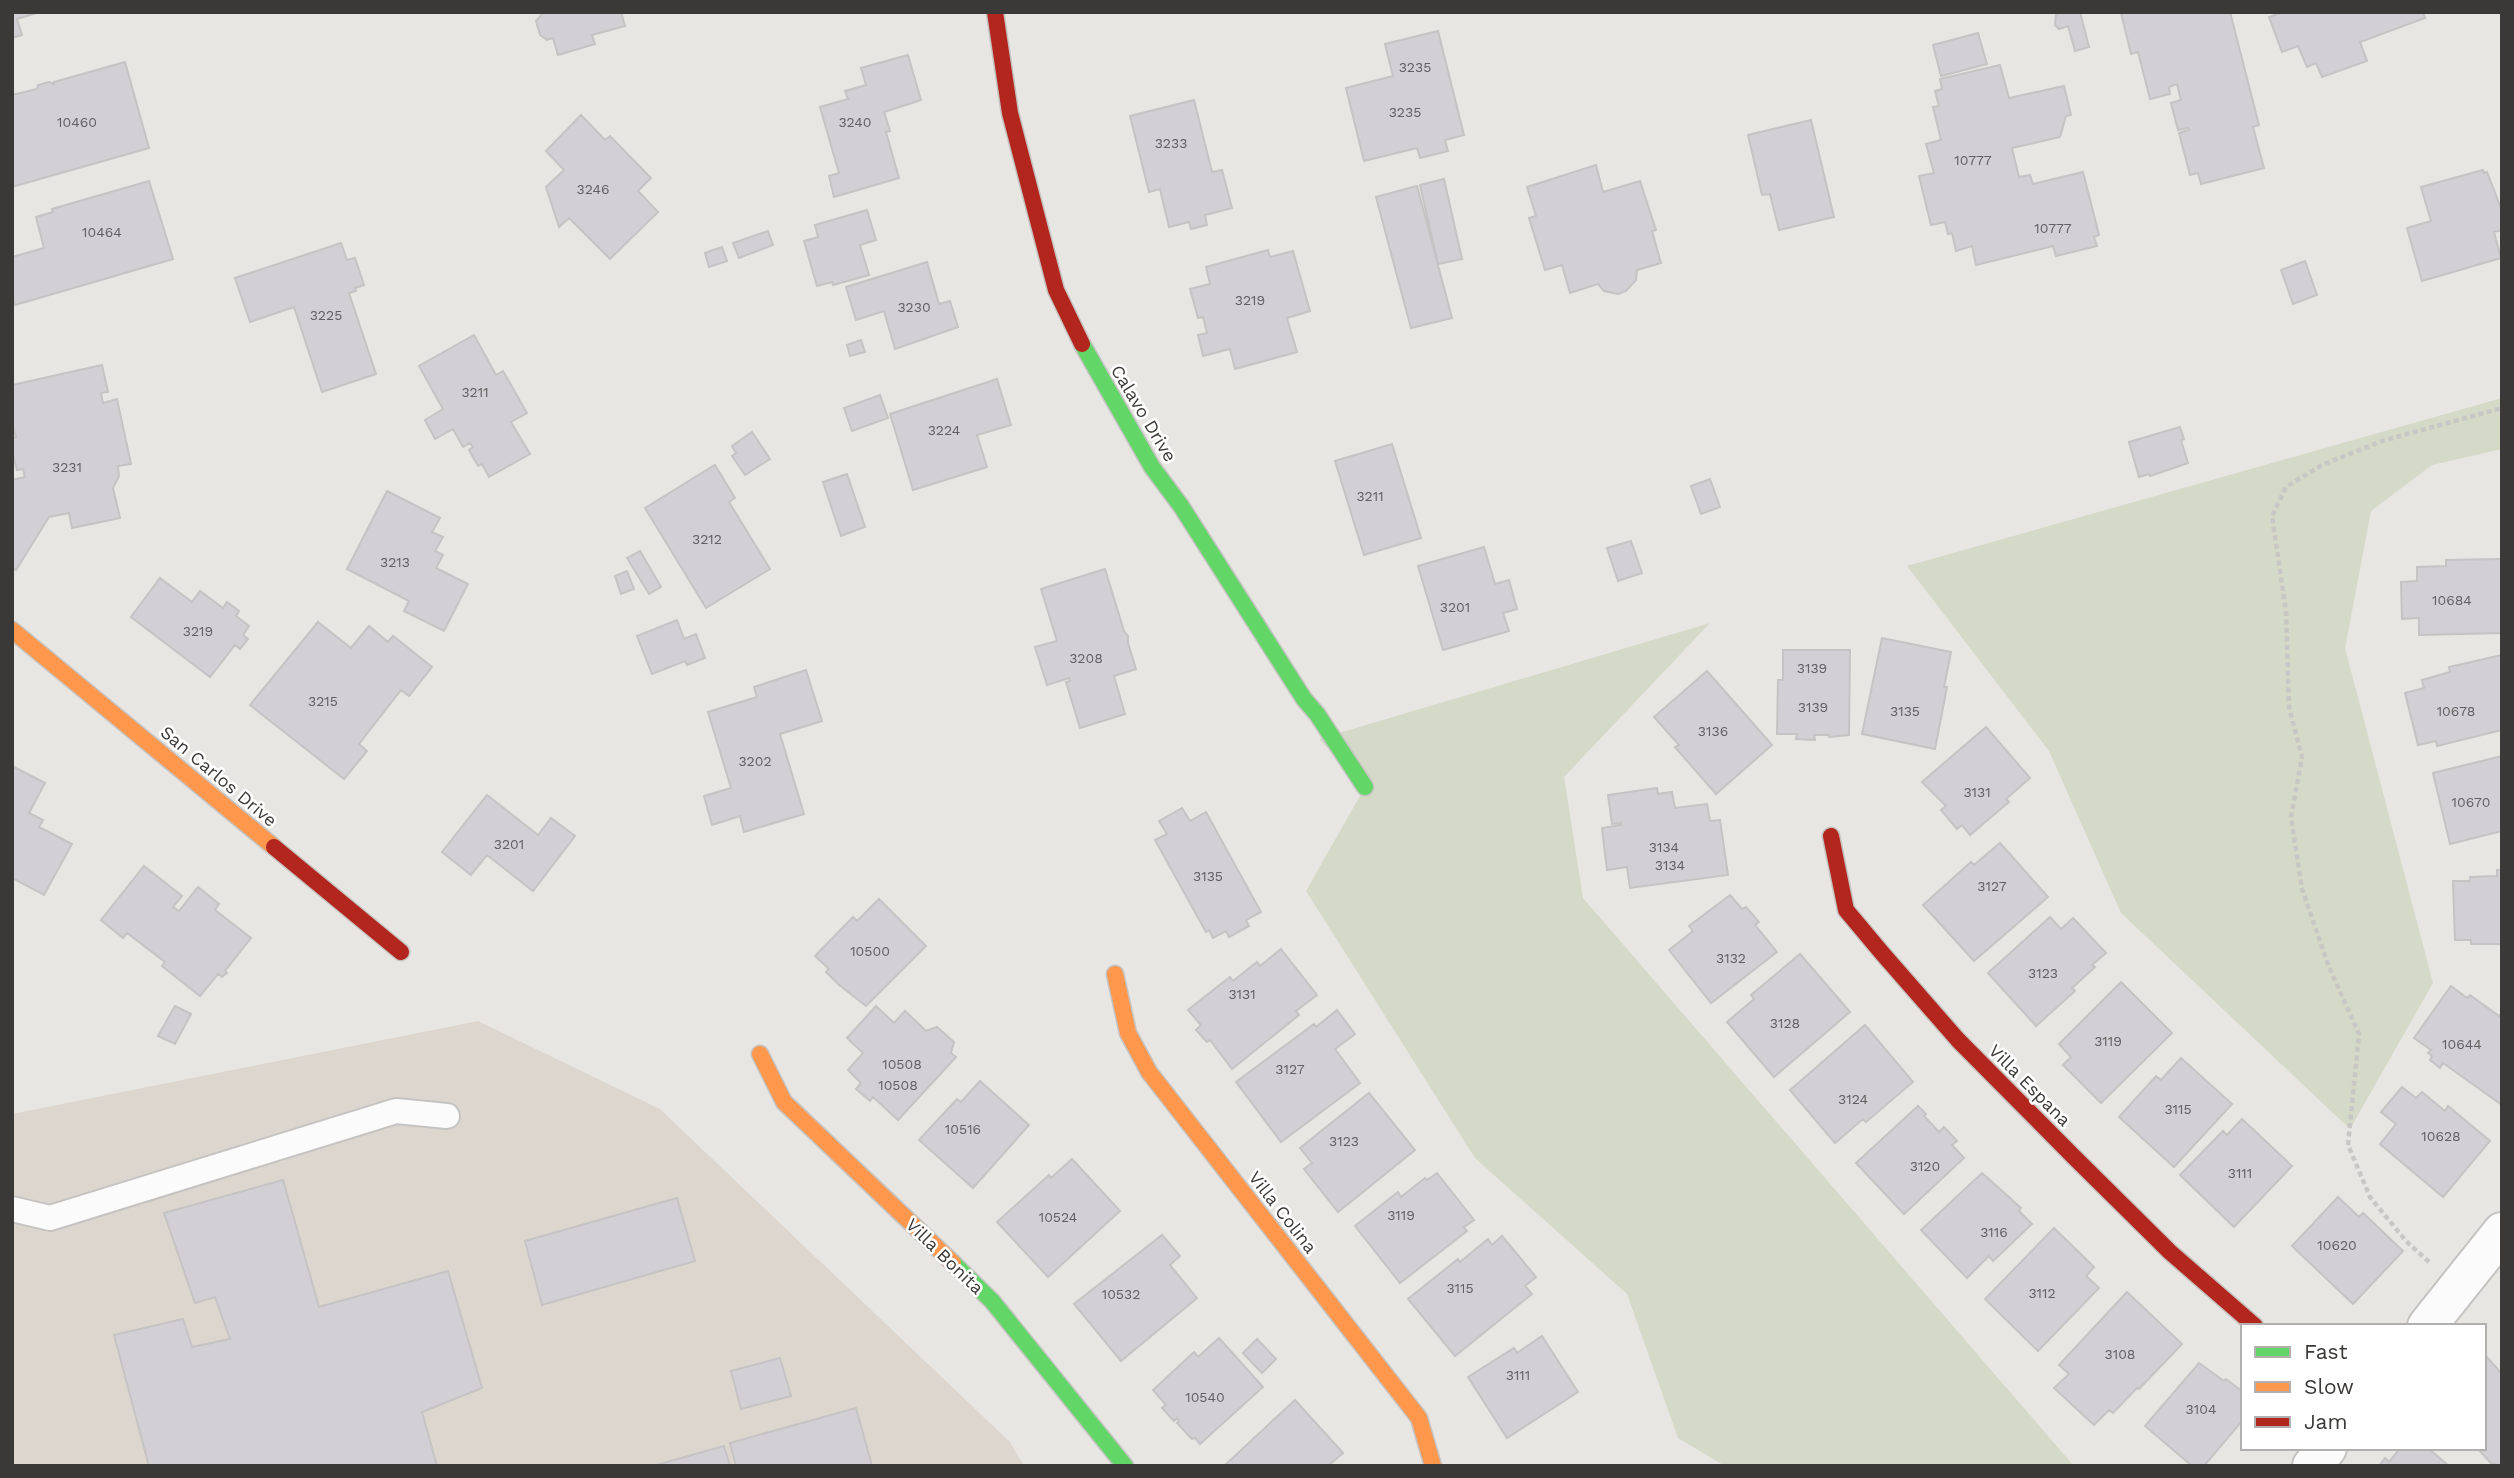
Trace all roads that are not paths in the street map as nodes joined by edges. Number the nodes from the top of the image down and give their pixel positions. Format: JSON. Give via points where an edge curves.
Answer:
{"nodes":[{"id":1,"x":995,"y":12,"type":"edge"},
{"id":2,"x":12,"y":631,"type":"edge"},
{"id":3,"x":1366,"y":787,"type":"dead end"},
{"id":4,"x":1831,"y":836,"type":"dead end"},
{"id":5,"x":401,"y":952,"type":"dead end"},
{"id":6,"x":1115,"y":974,"type":"dead end"},
{"id":7,"x":760,"y":1054,"type":"dead end"},
{"id":8,"x":447,"y":1116,"type":"dead end"},
{"id":9,"x":12,"y":1209,"type":"edge"},
{"id":10,"x":2502,"y":1232,"type":"edge"},
{"id":11,"x":2253,"y":1324,"type":"edge"},
{"id":12,"x":2429,"y":1324,"type":"edge"},
{"id":13,"x":2325,"y":1450,"type":"edge"},
{"id":14,"x":1125,"y":1466,"type":"edge"},
{"id":15,"x":1433,"y":1466,"type":"edge"},
{"id":16,"x":2312,"y":1466,"type":"edge"}],
"edges":[{"from":1,"to":3,"type":"street","name":"Calavo Drive","via":[[1010,113],[1056,290],[1073,330],[1152,467]]},
{"from":2,"to":5,"type":"street","name":"San Carlos Drive"},
{"from":4,"to":11,"type":"street","name":"Villa Espana","via":[[1846,910],[1882,953],[1958,1040],[2083,1166],[2169,1252]]},
{"from":6,"to":15,"type":"street","name":"Villa Colina","via":[[1128,1033],[1149,1072],[1419,1418]]},
{"from":7,"to":14,"type":"street","name":"Villa Bonita","via":[[784,1102],[992,1301]]},
{"from":8,"to":9,"type":"lane","via":[[396,1111],[50,1218]]},
{"from":10,"to":12,"type":"street"},
{"from":13,"to":16,"type":"street"}]}
